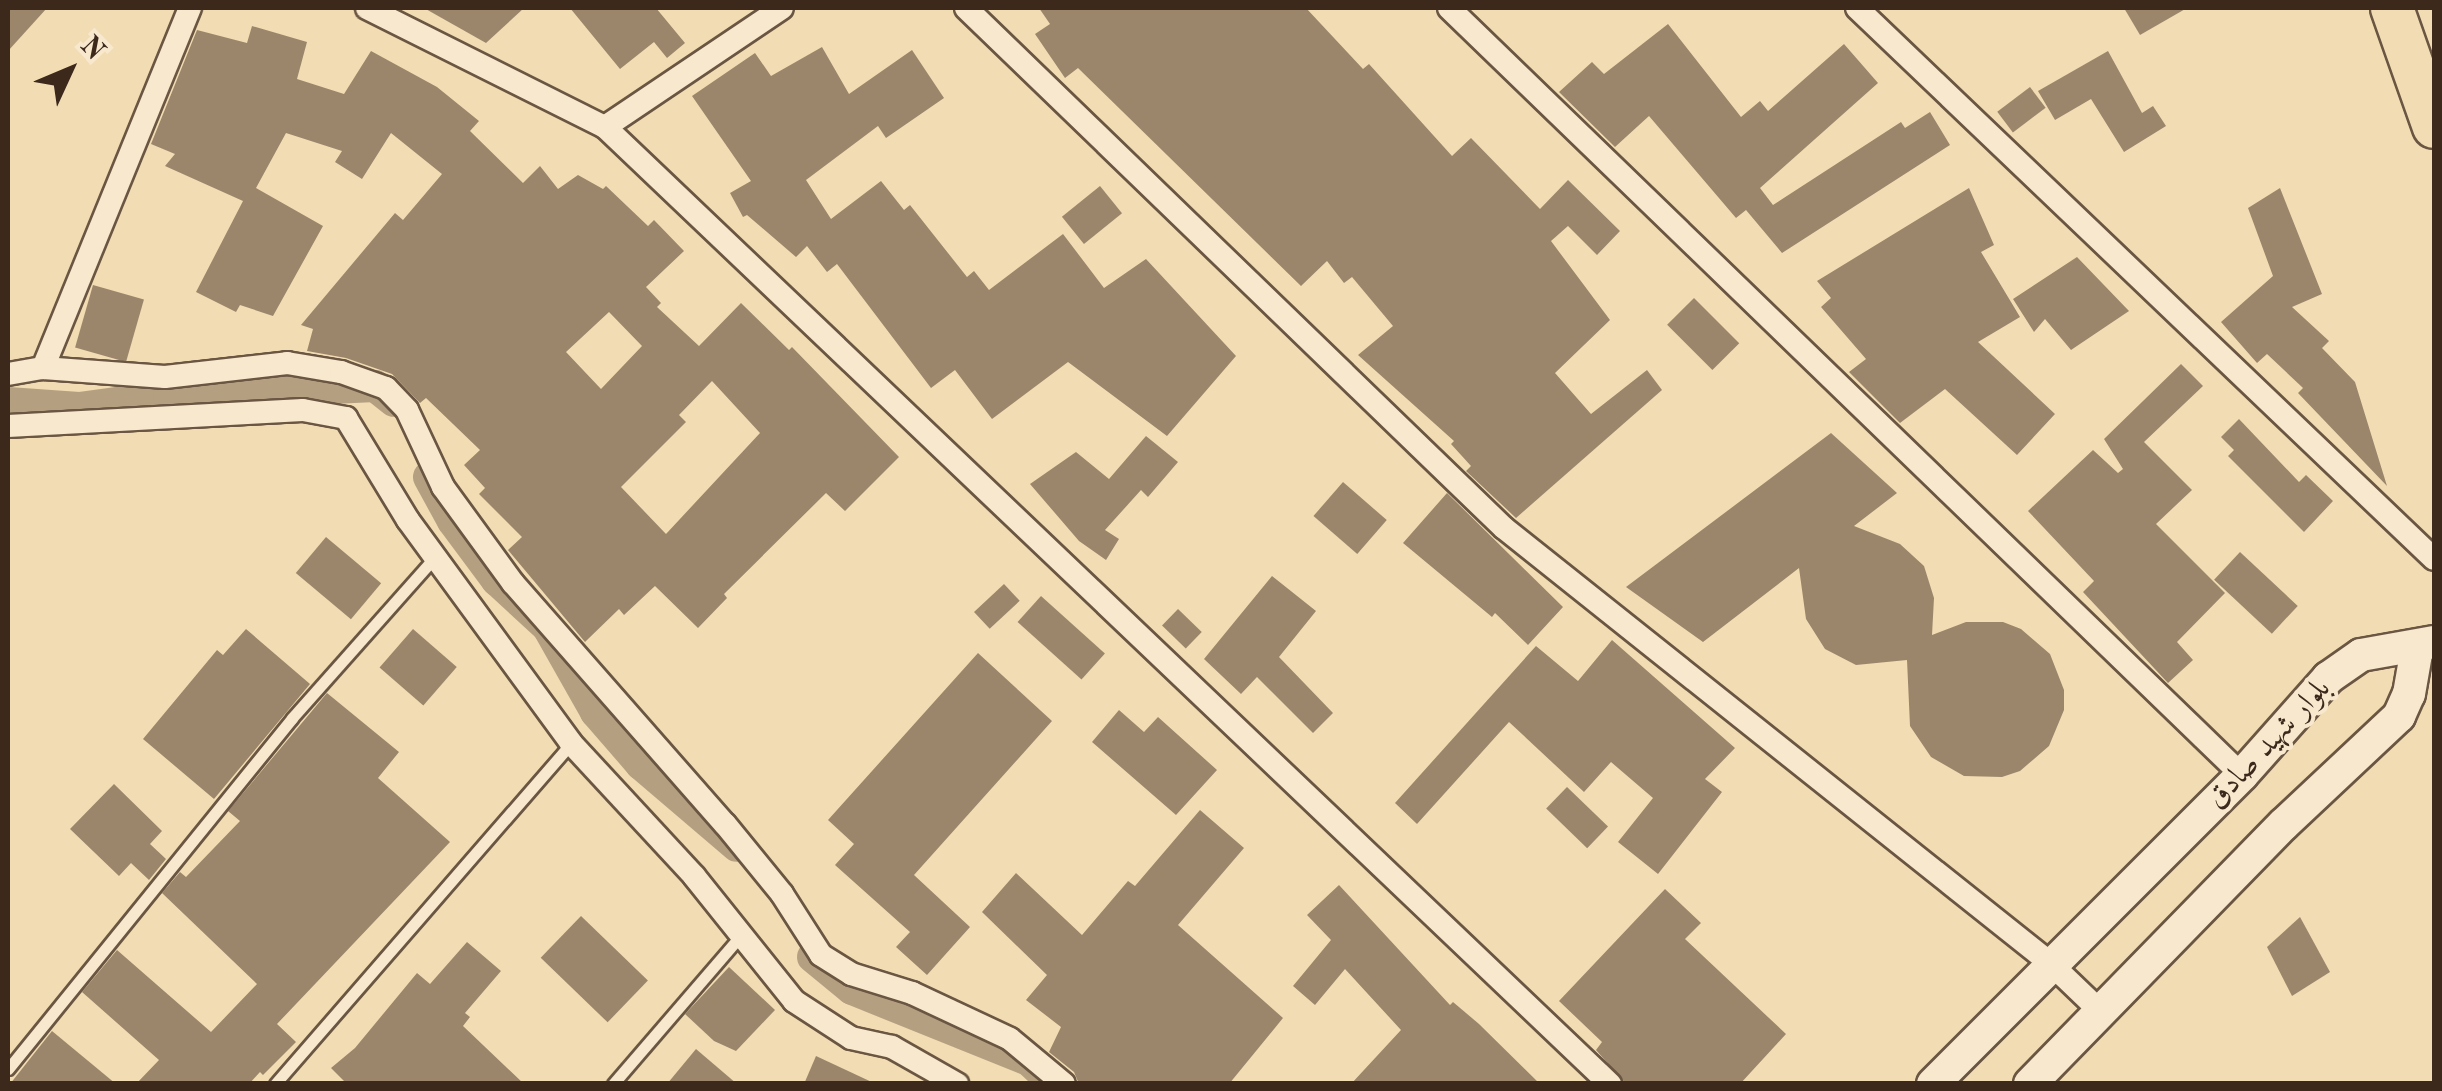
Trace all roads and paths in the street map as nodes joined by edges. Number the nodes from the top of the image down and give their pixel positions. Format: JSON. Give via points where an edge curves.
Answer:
{"nodes":[{"id":1,"x":190,"y":8,"type":"edge"},
{"id":2,"x":366,"y":8,"type":"edge"},
{"id":3,"x":782,"y":8,"type":"edge"},
{"id":4,"x":966,"y":8,"type":"edge"},
{"id":5,"x":1449,"y":8,"type":"edge"},
{"id":6,"x":1857,"y":8,"type":"edge"},
{"id":7,"x":2392,"y":8,"type":"edge"},
{"id":8,"x":605,"y":127,"type":"junction"},
{"id":9,"x":2434,"y":128,"type":"edge"},
{"id":10,"x":43,"y":368,"type":"junction"},
{"id":11,"x":8,"y":374,"type":"edge"},
{"id":12,"x":8,"y":426,"type":"edge"},
{"id":13,"x":435,"y":558,"type":"junction"},
{"id":14,"x":2434,"y":559,"type":"edge"},
{"id":15,"x":2426,"y":645,"type":"edge"},
{"id":16,"x":571,"y":743,"type":"junction"},
{"id":17,"x":2242,"y":775,"type":"junction"},
{"id":18,"x":741,"y":935,"type":"junction"},
{"id":19,"x":2050,"y":963,"type":"junction"},
{"id":20,"x":2100,"y":1012,"type":"junction"},
{"id":21,"x":8,"y":1069,"type":"edge"},
{"id":22,"x":275,"y":1084,"type":"edge"},
{"id":23,"x":613,"y":1084,"type":"edge"},
{"id":24,"x":957,"y":1084,"type":"edge"},
{"id":25,"x":1064,"y":1084,"type":"edge"},
{"id":26,"x":1610,"y":1084,"type":"edge"},
{"id":27,"x":1934,"y":1084,"type":"edge"},
{"id":28,"x":2030,"y":1084,"type":"edge"}],
"edges":[{"from":1,"to":10,"type":"street"},
{"from":2,"to":8,"type":"street"},
{"from":3,"to":8,"type":"street"},
{"from":4,"to":19,"type":"street","via":[[1504,528]]},
{"from":5,"to":17,"type":"street"},
{"from":6,"to":14,"type":"street"},
{"from":7,"to":9,"type":"highway"},
{"from":8,"to":26,"type":"street"},
{"from":10,"to":11,"type":"street"},
{"from":10,"to":25,"type":"street","via":[[165,376],[286,363],[386,388],[407,410],[443,487],[513,584],[724,824],[821,955],[851,974],[912,993],[1010,1039]]},
{"from":12,"to":13,"type":"street","via":[[303,410],[346,418]]},
{"from":13,"to":16,"type":"street"},
{"from":13,"to":21,"type":"lane","via":[[292,718]]},
{"from":15,"to":17,"type":"main road","name":"بلوار شهید صادق","via":[[2362,655],[2328,678]]},
{"from":15,"to":20,"type":"main road","name":"بلوار شهید صادق","via":[[2399,716]]},
{"from":16,"to":18,"type":"street"},
{"from":16,"to":22,"type":"lane"},
{"from":17,"to":19,"type":"main road","name":"بلوار شهید صادق"},
{"from":18,"to":23,"type":"lane"},
{"from":18,"to":24,"type":"street","via":[[794,1001],[851,1038],[892,1048]]},
{"from":19,"to":20,"type":"street"},
{"from":19,"to":27,"type":"main road","name":"بلوار شهید صادق"},
{"from":20,"to":28,"type":"main road","name":"بلوار شهید صادق"}]}
